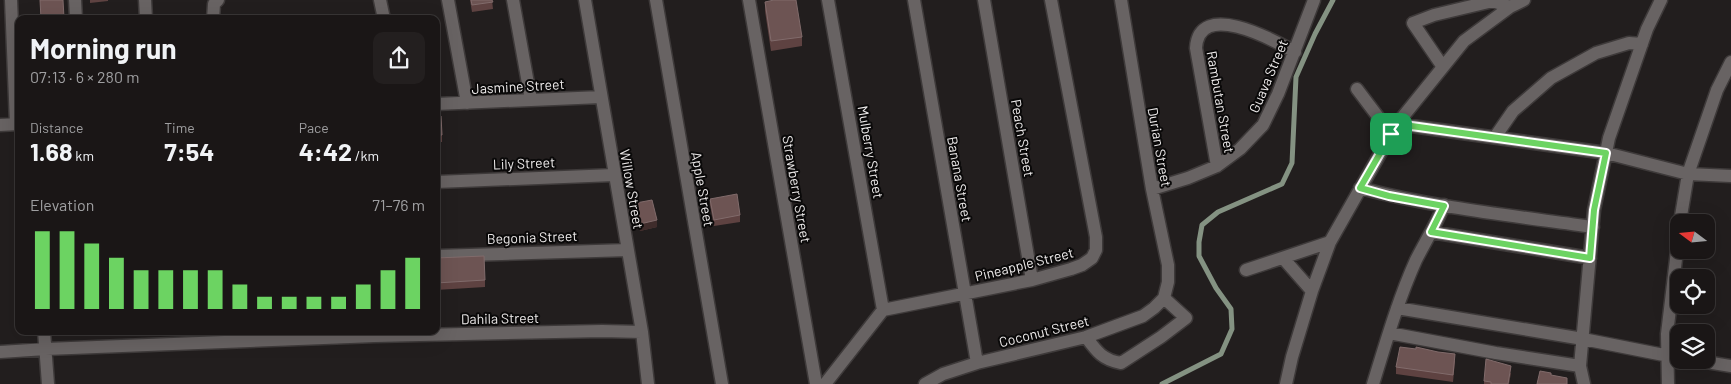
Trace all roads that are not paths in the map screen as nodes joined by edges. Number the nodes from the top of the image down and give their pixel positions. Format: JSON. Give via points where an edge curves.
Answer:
{"nodes":[{"id":1,"x":11,"y":0,"type":"edge"},
{"id":2,"x":76,"y":0,"type":"edge"},
{"id":3,"x":145,"y":0,"type":"edge"},
{"id":4,"x":218,"y":0,"type":"edge"},
{"id":5,"x":380,"y":0,"type":"edge"},
{"id":6,"x":448,"y":0,"type":"edge"},
{"id":7,"x":514,"y":0,"type":"edge"},
{"id":8,"x":584,"y":0,"type":"edge"},
{"id":9,"x":656,"y":0,"type":"edge"},
{"id":10,"x":749,"y":0,"type":"edge"},
{"id":11,"x":828,"y":0,"type":"edge"},
{"id":12,"x":914,"y":0,"type":"edge"},
{"id":13,"x":984,"y":0,"type":"edge"},
{"id":14,"x":1051,"y":0,"type":"edge"},
{"id":15,"x":1121,"y":0,"type":"edge"},
{"id":16,"x":1314,"y":0,"type":"edge"},
{"id":17,"x":1524,"y":0,"type":"edge"},
{"id":18,"x":1662,"y":0,"type":"edge"},
{"id":19,"x":1510,"y":7,"type":"junction"},
{"id":20,"x":76,"y":15,"type":"edge"},
{"id":21,"x":146,"y":15,"type":"edge"},
{"id":22,"x":213,"y":15,"type":"edge"},
{"id":23,"x":383,"y":15,"type":"edge"},
{"id":24,"x":1642,"y":44,"type":"junction"},
{"id":25,"x":1295,"y":52,"type":"junction"},
{"id":26,"x":1731,"y":62,"type":"edge"},
{"id":27,"x":1443,"y":67,"type":"junction"},
{"id":28,"x":15,"y":83,"type":"edge"},
{"id":29,"x":1357,"y":89,"type":"dead end"},
{"id":30,"x":601,"y":97,"type":"junction"},
{"id":31,"x":531,"y":100,"type":"junction"},
{"id":32,"x":467,"y":103,"type":"junction"},
{"id":33,"x":440,"y":104,"type":"edge"},
{"id":34,"x":15,"y":124,"type":"edge"},
{"id":35,"x":0,"y":125,"type":"edge"},
{"id":36,"x":1394,"y":129,"type":"junction"},
{"id":37,"x":1495,"y":137,"type":"junction"},
{"id":38,"x":1606,"y":153,"type":"junction"},
{"id":39,"x":1217,"y":166,"type":"junction"},
{"id":40,"x":1688,"y":174,"type":"junction"},
{"id":41,"x":614,"y":175,"type":"junction"},
{"id":42,"x":1731,"y":176,"type":"edge"},
{"id":43,"x":440,"y":182,"type":"edge"},
{"id":44,"x":1360,"y":188,"type":"junction"},
{"id":45,"x":1152,"y":189,"type":"junction"},
{"id":46,"x":1444,"y":206,"type":"junction"},
{"id":47,"x":1681,"y":214,"type":"edge"},
{"id":48,"x":1592,"y":227,"type":"junction"},
{"id":49,"x":1431,"y":232,"type":"junction"},
{"id":50,"x":1330,"y":242,"type":"junction"},
{"id":51,"x":628,"y":250,"type":"junction"},
{"id":52,"x":440,"y":256,"type":"edge"},
{"id":53,"x":1284,"y":258,"type":"junction"},
{"id":54,"x":1590,"y":258,"type":"junction"},
{"id":55,"x":1676,"y":259,"type":"edge"},
{"id":56,"x":1246,"y":270,"type":"dead end"},
{"id":57,"x":1032,"y":280,"type":"junction"},
{"id":58,"x":1312,"y":291,"type":"junction"},
{"id":59,"x":965,"y":294,"type":"junction"},
{"id":60,"x":1164,"y":298,"type":"junction"},
{"id":61,"x":1397,"y":308,"type":"junction"},
{"id":62,"x":884,"y":310,"type":"junction"},
{"id":63,"x":642,"y":332,"type":"junction"},
{"id":64,"x":1389,"y":333,"type":"junction"},
{"id":65,"x":44,"y":335,"type":"edge"},
{"id":66,"x":420,"y":335,"type":"edge"},
{"id":67,"x":440,"y":335,"type":"edge"},
{"id":68,"x":1086,"y":337,"type":"junction"},
{"id":69,"x":1583,"y":338,"type":"junction"},
{"id":70,"x":1670,"y":346,"type":"edge"},
{"id":71,"x":46,"y":349,"type":"junction"},
{"id":72,"x":0,"y":352,"type":"edge"},
{"id":73,"x":1670,"y":356,"type":"edge"},
{"id":74,"x":977,"y":363,"type":"junction"},
{"id":75,"x":1715,"y":363,"type":"edge"},
{"id":76,"x":1580,"y":366,"type":"junction"},
{"id":77,"x":1731,"y":366,"type":"edge"},
{"id":78,"x":1671,"y":369,"type":"edge"},
{"id":79,"x":48,"y":384,"type":"edge"},
{"id":80,"x":648,"y":384,"type":"edge"},
{"id":81,"x":722,"y":384,"type":"edge"},
{"id":82,"x":816,"y":384,"type":"edge"},
{"id":83,"x":825,"y":384,"type":"edge"},
{"id":84,"x":926,"y":384,"type":"edge"},
{"id":85,"x":1286,"y":384,"type":"edge"},
{"id":86,"x":1373,"y":384,"type":"edge"},
{"id":87,"x":1584,"y":384,"type":"edge"},
{"id":88,"x":1668,"y":384,"type":"edge"}],
"edges":[{"from":1,"to":28,"type":"street"},
{"from":2,"to":20,"type":"street"},
{"from":3,"to":21,"type":"street"},
{"from":4,"to":22,"type":"street","via":[[214,4]]},
{"from":5,"to":23,"type":"street"},
{"from":6,"to":32,"type":"street"},
{"from":7,"to":31,"type":"street"},
{"from":8,"to":30,"type":"street","name":"Willow Street"},
{"from":9,"to":81,"type":"street","name":"Apple Street"},
{"from":10,"to":82,"type":"street","name":"Strawberry Street"},
{"from":11,"to":62,"type":"street","name":"Mulberry Street"},
{"from":12,"to":59,"type":"street","name":"Banana Street"},
{"from":13,"to":57,"type":"street","name":"Peach Street"},
{"from":14,"to":57,"type":"street","name":"Pineapple Street","via":[[1096,250],[1092,258],[1082,265]]},
{"from":15,"to":45,"type":"street","name":"Durian Street"},
{"from":16,"to":25,"type":"street","name":"Guava Street"},
{"from":17,"to":19,"type":"street"},
{"from":18,"to":24,"type":"street"},
{"from":19,"to":27,"type":"street","via":[[1464,41]]},
{"from":19,"to":27,"type":"street","via":[[1493,1],[1413,23]]},
{"from":24,"to":37,"type":"street","via":[[1629,43],[1596,53],[1550,78],[1513,111]]},
{"from":24,"to":38,"type":"street"},
{"from":25,"to":39,"type":"street","name":"Guava Street","via":[[1263,125],[1240,149]]},
{"from":25,"to":39,"type":"street","name":"Rambutan Street","via":[[1231,20],[1205,23],[1200,29],[1196,48]]},
{"from":26,"to":40,"type":"street","via":[[1717,90]]},
{"from":27,"to":36,"type":"street"},
{"from":29,"to":36,"type":"street"},
{"from":30,"to":31,"type":"street","name":"Jasmine Street"},
{"from":30,"to":41,"type":"street","name":"Willow Street"},
{"from":31,"to":32,"type":"street","name":"Jasmine Street"},
{"from":32,"to":33,"type":"street","name":"Jasmine Street"},
{"from":34,"to":35,"type":"street"},
{"from":36,"to":37,"type":"street"},
{"from":36,"to":44,"type":"street"},
{"from":37,"to":38,"type":"street"},
{"from":38,"to":40,"type":"street"},
{"from":38,"to":48,"type":"street"},
{"from":39,"to":45,"type":"street","name":"Guava Street"},
{"from":40,"to":42,"type":"street"},
{"from":40,"to":47,"type":"street"},
{"from":41,"to":43,"type":"street","name":"Lily Street"},
{"from":41,"to":51,"type":"street","name":"Willow Street"},
{"from":44,"to":46,"type":"street"},
{"from":44,"to":50,"type":"street"},
{"from":45,"to":60,"type":"street","name":"Durian Street","via":[[1168,266]]},
{"from":46,"to":48,"type":"street"},
{"from":46,"to":49,"type":"street"},
{"from":48,"to":54,"type":"street"},
{"from":49,"to":54,"type":"street"},
{"from":49,"to":61,"type":"street"},
{"from":50,"to":53,"type":"street"},
{"from":50,"to":58,"type":"street"},
{"from":51,"to":52,"type":"street","name":"Begonia Street"},
{"from":51,"to":63,"type":"street","name":"Willow Street"},
{"from":53,"to":56,"type":"street"},
{"from":53,"to":58,"type":"street"},
{"from":54,"to":69,"type":"street"},
{"from":55,"to":70,"type":"street","via":[[1667,334]]},
{"from":57,"to":59,"type":"street","name":"Pineapple Street"},
{"from":58,"to":85,"type":"street"},
{"from":59,"to":62,"type":"street","name":"Pineapple Street"},
{"from":59,"to":74,"type":"street","name":"Banana Street"},
{"from":60,"to":68,"type":"street","name":"Coconut Street","via":[[1143,316]]},
{"from":60,"to":68,"type":"street","via":[[1186,318],[1122,363],[1110,362]]},
{"from":61,"to":64,"type":"street"},
{"from":61,"to":69,"type":"street"},
{"from":62,"to":83,"type":"street"},
{"from":63,"to":67,"type":"street","name":"Dahila Street"},
{"from":63,"to":80,"type":"street","name":"Willow Street"},
{"from":64,"to":76,"type":"street"},
{"from":64,"to":86,"type":"street"},
{"from":65,"to":71,"type":"street"},
{"from":66,"to":71,"type":"street","name":"Dahila Street"},
{"from":68,"to":74,"type":"street","name":"Coconut Street"},
{"from":69,"to":73,"type":"street"},
{"from":69,"to":76,"type":"street"},
{"from":71,"to":72,"type":"street","name":"Dahila Street"},
{"from":71,"to":79,"type":"street"},
{"from":74,"to":84,"type":"street","name":"Coconut Street","via":[[943,374]]},
{"from":75,"to":77,"type":"street"},
{"from":76,"to":87,"type":"street"},
{"from":78,"to":88,"type":"street"}]}
